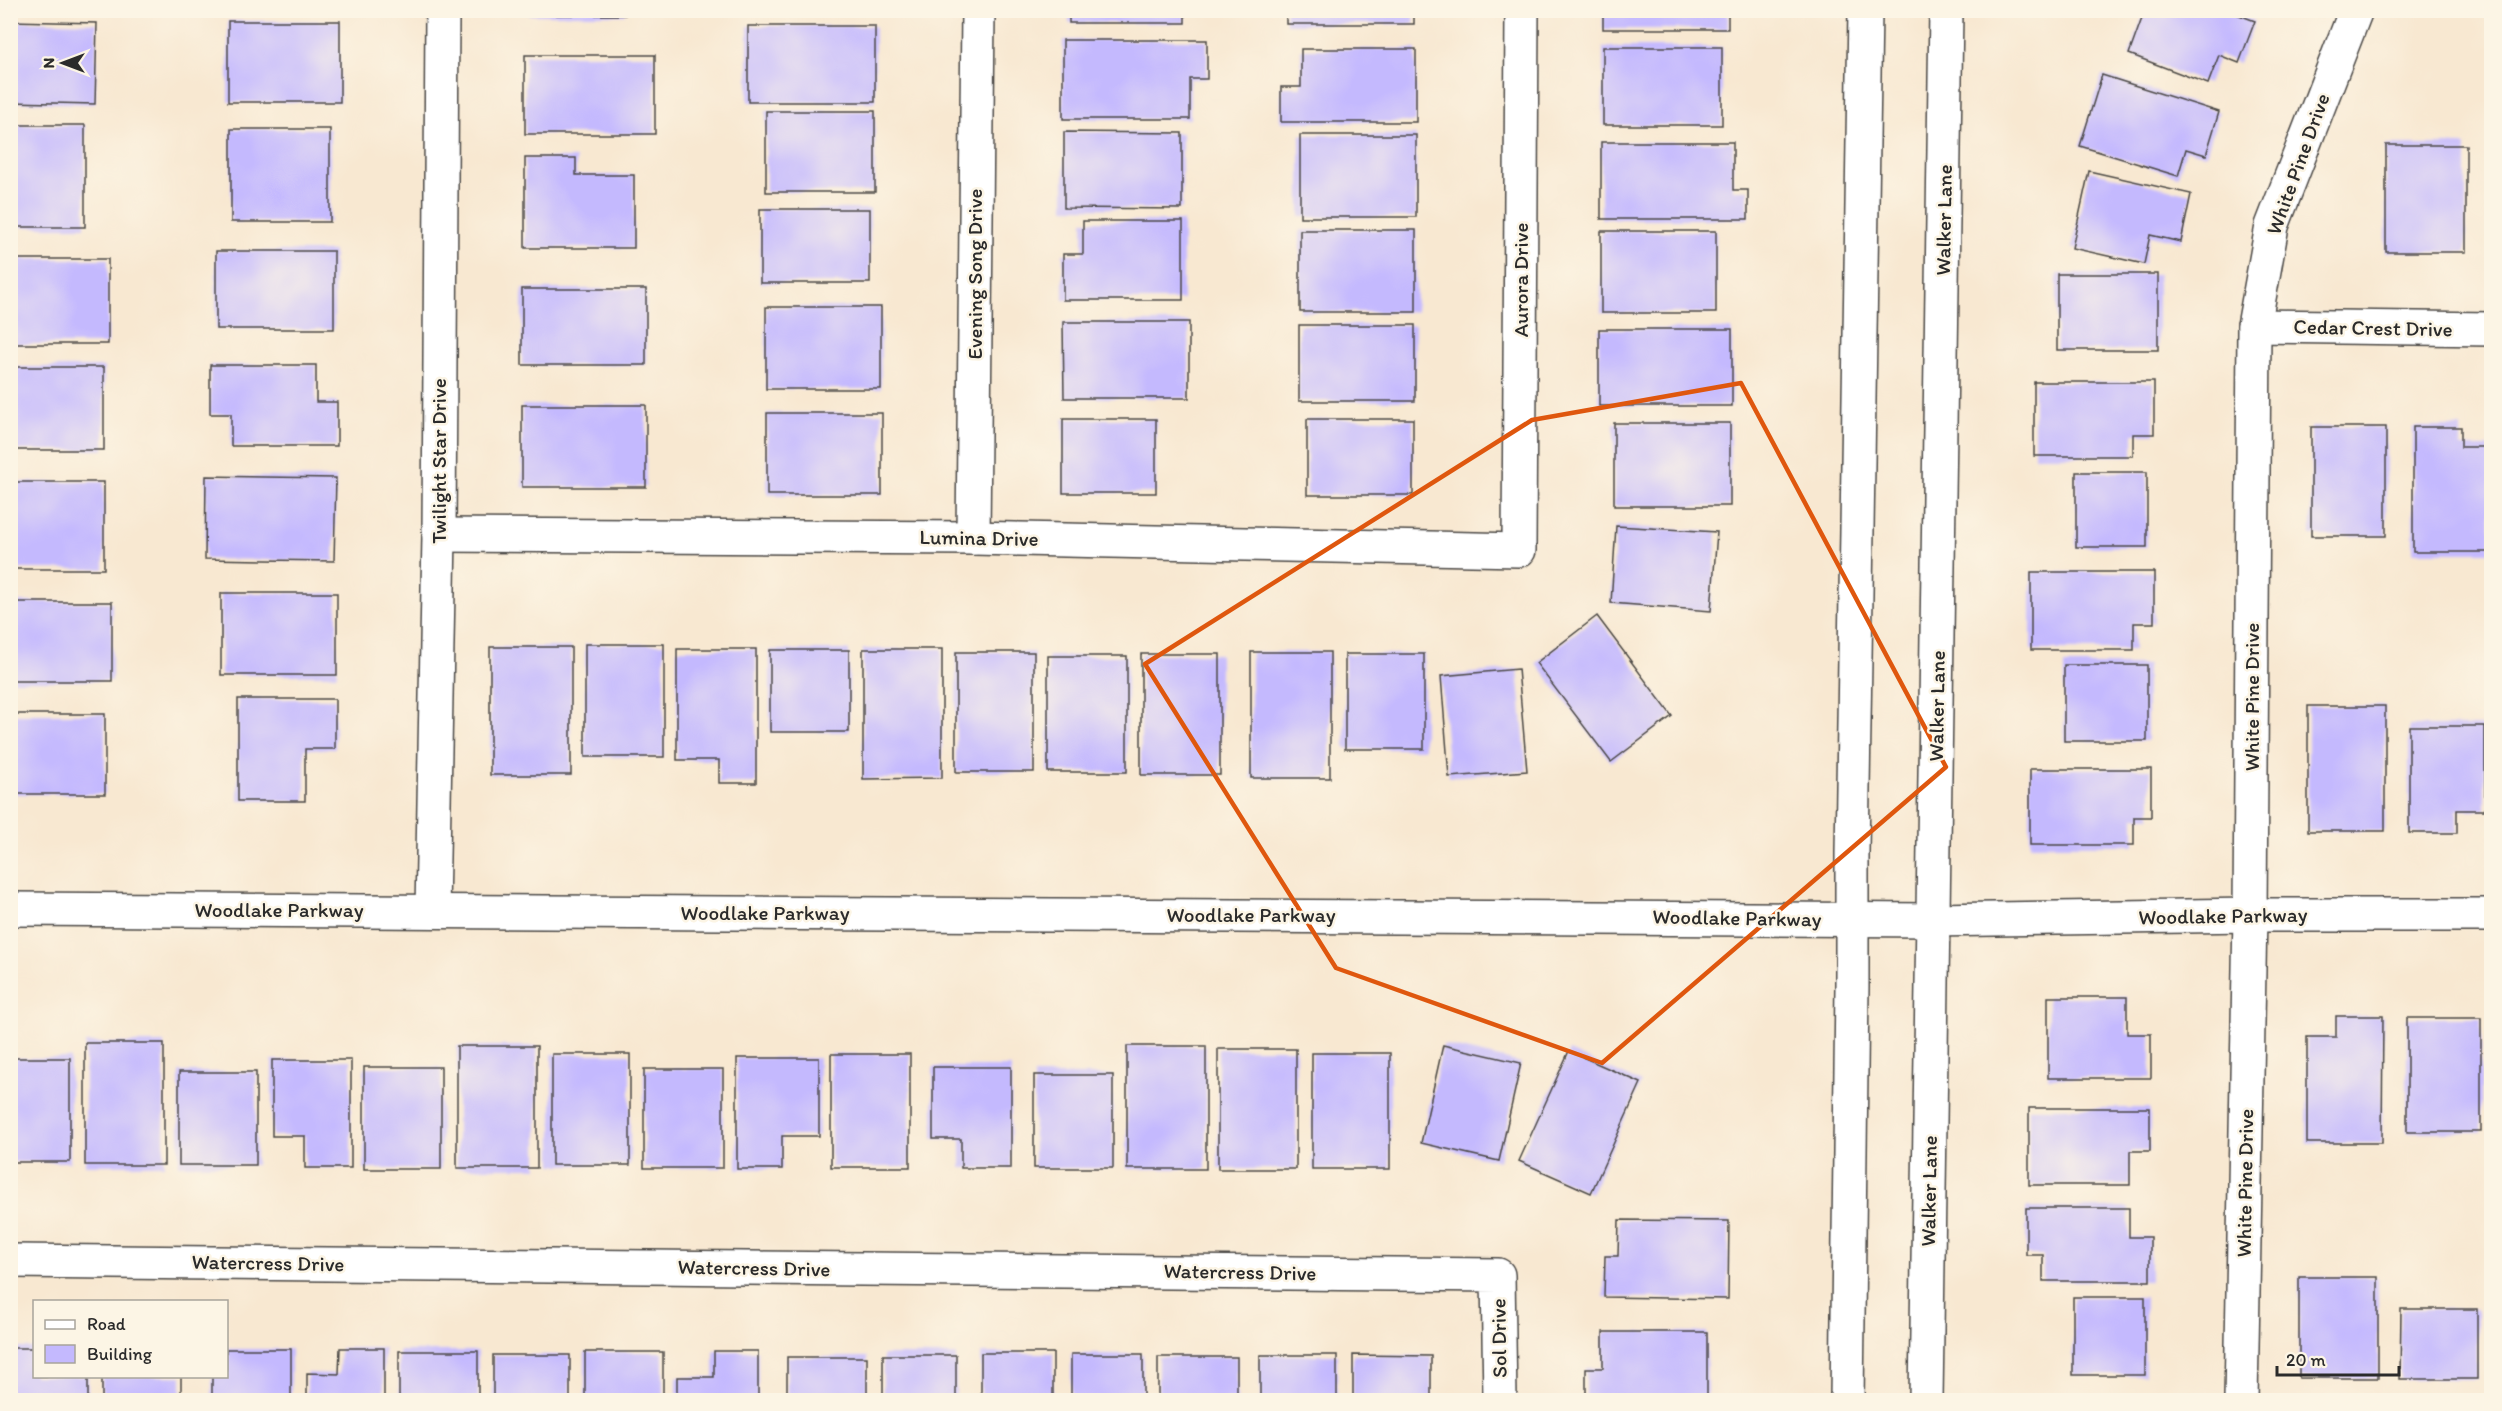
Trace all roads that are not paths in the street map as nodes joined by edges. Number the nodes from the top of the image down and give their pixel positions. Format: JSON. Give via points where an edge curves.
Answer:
{"nodes":[{"id":1,"x":442,"y":10,"type":"edge"},
{"id":2,"x":978,"y":10,"type":"edge"},
{"id":3,"x":1522,"y":10,"type":"edge"},
{"id":4,"x":1865,"y":10,"type":"edge"},
{"id":5,"x":1946,"y":10,"type":"edge"},
{"id":6,"x":2356,"y":10,"type":"edge"},
{"id":7,"x":2254,"y":326,"type":"junction"},
{"id":8,"x":2492,"y":329,"type":"edge"},
{"id":9,"x":439,"y":535,"type":"junction"},
{"id":10,"x":973,"y":538,"type":"junction"},
{"id":11,"x":1519,"y":550,"type":"joint"},
{"id":12,"x":10,"y":909,"type":"edge"},
{"id":13,"x":432,"y":911,"type":"junction"},
{"id":14,"x":2250,"y":915,"type":"junction"},
{"id":15,"x":2492,"y":915,"type":"edge"},
{"id":16,"x":1852,"y":919,"type":"junction"},
{"id":17,"x":1933,"y":920,"type":"junction"},
{"id":18,"x":10,"y":1261,"type":"edge"},
{"id":19,"x":1498,"y":1275,"type":"joint"},
{"id":20,"x":1500,"y":1401,"type":"edge"},
{"id":21,"x":1847,"y":1401,"type":"edge"},
{"id":22,"x":1926,"y":1401,"type":"edge"},
{"id":23,"x":2241,"y":1401,"type":"edge"}],
"edges":[{"from":1,"to":9,"type":"street","name":"Twilight Star Drive"},
{"from":2,"to":10,"type":"street","name":"Evening Song Drive"},
{"from":3,"to":11,"type":"street","name":"Aurora Drive"},
{"from":4,"to":16,"type":"street"},
{"from":5,"to":17,"type":"street","name":"Walker Lane"},
{"from":6,"to":7,"type":"street","name":"White Pine Drive","via":[[2272,226]]},
{"from":7,"to":8,"type":"street","name":"Cedar Crest Drive"},
{"from":7,"to":14,"type":"street","name":"White Pine Drive"},
{"from":9,"to":10,"type":"street","name":"Lumina Drive"},
{"from":9,"to":13,"type":"street","name":"Twilight Star Drive"},
{"from":10,"to":11,"type":"street","name":"Lumina Drive"},
{"from":12,"to":13,"type":"street","name":"Woodlake Parkway"},
{"from":13,"to":16,"type":"street","name":"Woodlake Parkway"},
{"from":14,"to":15,"type":"street","name":"Woodlake Parkway"},
{"from":14,"to":17,"type":"street","name":"Woodlake Parkway"},
{"from":14,"to":23,"type":"street","name":"White Pine Drive"},
{"from":16,"to":17,"type":"street","name":"Woodlake Parkway"},
{"from":16,"to":21,"type":"street"},
{"from":17,"to":22,"type":"street","name":"Walker Lane"},
{"from":18,"to":19,"type":"street","name":"Watercress Drive"},
{"from":19,"to":20,"type":"street","name":"Sol Drive"}]}
